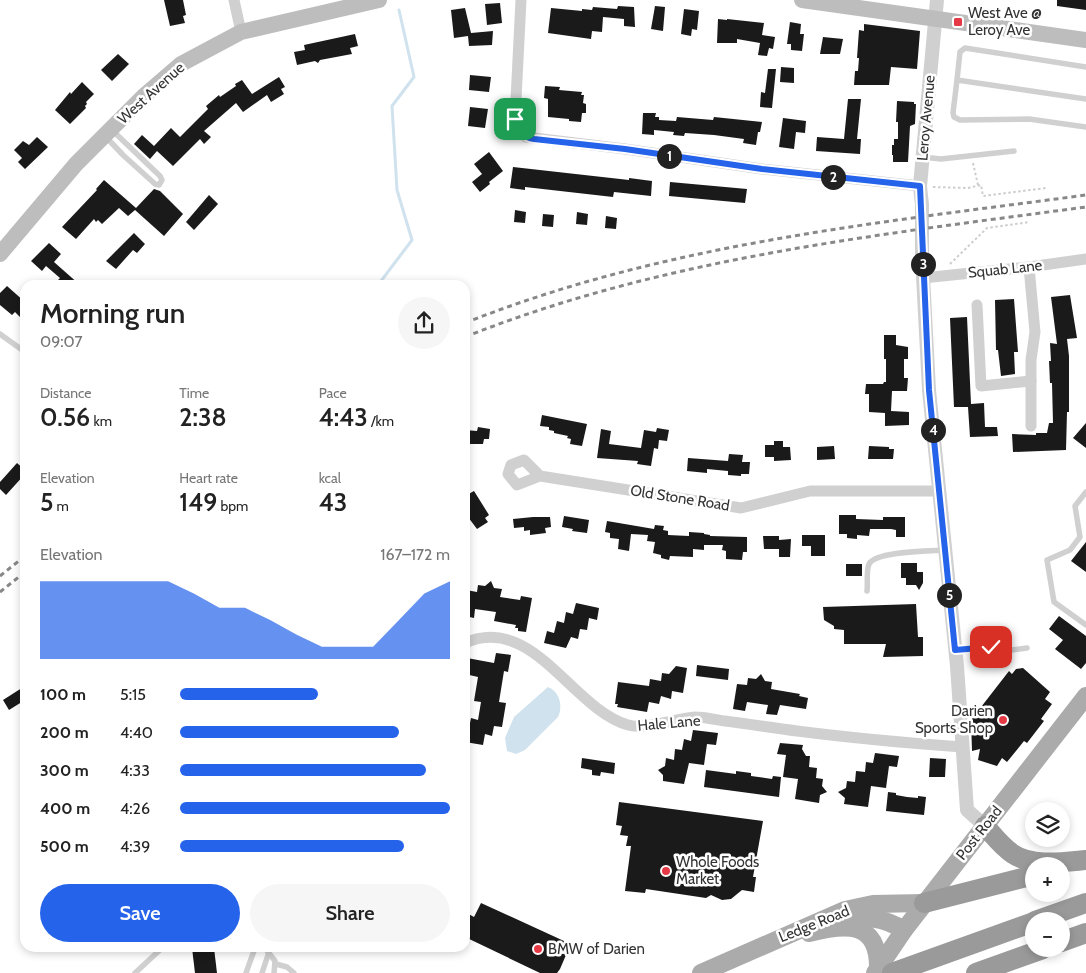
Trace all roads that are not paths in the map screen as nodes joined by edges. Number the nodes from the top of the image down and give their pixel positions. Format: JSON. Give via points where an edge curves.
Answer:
{"nodes":[{"id":1,"x":234,"y":0,"type":"edge"},
{"id":2,"x":379,"y":0,"type":"edge"},
{"id":3,"x":521,"y":0,"type":"edge"},
{"id":4,"x":802,"y":0,"type":"edge"},
{"id":5,"x":937,"y":0,"type":"edge"},
{"id":6,"x":936,"y":18,"type":"junction"},
{"id":7,"x":240,"y":32,"type":"junction"},
{"id":8,"x":1086,"y":40,"type":"edge"},
{"id":9,"x":1086,"y":67,"type":"edge"},
{"id":10,"x":957,"y":80,"type":"junction"},
{"id":11,"x":1086,"y":99,"type":"edge"},
{"id":12,"x":1086,"y":127,"type":"edge"},
{"id":13,"x":108,"y":133,"type":"junction"},
{"id":14,"x":1014,"y":151,"type":"dead end"},
{"id":15,"x":923,"y":157,"type":"junction"},
{"id":16,"x":920,"y":186,"type":"junction"},
{"id":17,"x":0,"y":254,"type":"edge"},
{"id":18,"x":1086,"y":259,"type":"edge"},
{"id":19,"x":1029,"y":267,"type":"junction"},
{"id":20,"x":923,"y":278,"type":"junction"},
{"id":21,"x":977,"y":305,"type":"dead end"},
{"id":22,"x":0,"y":334,"type":"edge"},
{"id":23,"x":20,"y":348,"type":"edge"},
{"id":24,"x":1031,"y":381,"type":"junction"},
{"id":25,"x":1031,"y":426,"type":"dead end"},
{"id":26,"x":540,"y":476,"type":"dead end"},
{"id":27,"x":939,"y":491,"type":"junction"},
{"id":28,"x":1086,"y":492,"type":"edge"},
{"id":29,"x":945,"y":550,"type":"junction"},
{"id":30,"x":867,"y":591,"type":"dead end"},
{"id":31,"x":1086,"y":625,"type":"edge"},
{"id":32,"x":470,"y":641,"type":"edge"},
{"id":33,"x":1027,"y":648,"type":"dead end"},
{"id":34,"x":955,"y":650,"type":"junction"},
{"id":35,"x":1086,"y":696,"type":"edge"},
{"id":36,"x":962,"y":747,"type":"junction"},
{"id":37,"x":985,"y":826,"type":"junction"},
{"id":38,"x":1086,"y":861,"type":"edge"},
{"id":39,"x":1070,"y":865,"type":"edge"},
{"id":40,"x":1025,"y":877,"type":"edge"},
{"id":41,"x":1086,"y":903,"type":"edge"},
{"id":42,"x":924,"y":904,"type":"junction"},
{"id":43,"x":1060,"y":912,"type":"edge"},
{"id":44,"x":1025,"y":924,"type":"edge"},
{"id":45,"x":825,"y":929,"type":"junction"},
{"id":46,"x":904,"y":930,"type":"junction"},
{"id":47,"x":1086,"y":933,"type":"edge"},
{"id":48,"x":1070,"y":939,"type":"edge"},
{"id":49,"x":765,"y":945,"type":"junction"},
{"id":50,"x":158,"y":952,"type":"edge"},
{"id":51,"x":254,"y":952,"type":"edge"},
{"id":52,"x":267,"y":952,"type":"edge"},
{"id":53,"x":268,"y":952,"type":"edge"},
{"id":54,"x":1025,"y":955,"type":"edge"},
{"id":55,"x":276,"y":964,"type":"junction"},
{"id":56,"x":886,"y":971,"type":"edge"},
{"id":57,"x":136,"y":973,"type":"edge"},
{"id":58,"x":246,"y":973,"type":"edge"},
{"id":59,"x":262,"y":973,"type":"edge"},
{"id":60,"x":274,"y":973,"type":"edge"},
{"id":61,"x":294,"y":973,"type":"edge"},
{"id":62,"x":701,"y":973,"type":"edge"},
{"id":63,"x":976,"y":973,"type":"edge"}],
"edges":[{"from":1,"to":7,"type":"street"},
{"from":2,"to":7,"type":"main road","name":"West Avenue"},
{"from":3,"to":16,"type":"street","via":[[515,119],[517,130],[526,137],[762,169]]},
{"from":4,"to":6,"type":"main road"},
{"from":5,"to":6,"type":"street","name":"Leroy Avenue"},
{"from":6,"to":8,"type":"main road"},
{"from":6,"to":15,"type":"street","name":"Leroy Avenue"},
{"from":7,"to":13,"type":"main road","name":"West Avenue","via":[[181,64]]},
{"from":9,"to":10,"type":"lane","via":[[965,48],[960,52]]},
{"from":10,"to":11,"type":"lane"},
{"from":10,"to":12,"type":"lane","via":[[953,112],[954,117],[960,120],[1029,119]]},
{"from":13,"to":13,"type":"lane","via":[[136,167],[159,185],[160,176]]},
{"from":13,"to":17,"type":"main road","name":"West Avenue","via":[[76,164]]},
{"from":14,"to":15,"type":"lane","via":[[940,159]]},
{"from":15,"to":16,"type":"street","name":"Leroy Avenue"},
{"from":16,"to":20,"type":"street","name":"Leroy Avenue"},
{"from":18,"to":19,"type":"street","name":"Squab Lane"},
{"from":19,"to":20,"type":"street","name":"Squab Lane"},
{"from":19,"to":24,"type":"street","via":[[1035,332]]},
{"from":20,"to":27,"type":"street","name":"Leroy Avenue"},
{"from":21,"to":24,"type":"street","via":[[981,386]]},
{"from":22,"to":23,"type":"lane"},
{"from":24,"to":25,"type":"street"},
{"from":26,"to":27,"type":"street","name":"Old Stone Road","via":[[741,508],[810,491]]},
{"from":27,"to":29,"type":"street","name":"Leroy Avenue"},
{"from":28,"to":31,"type":"lane","via":[[1076,506],[1080,537],[1070,550],[1048,560],[1054,602]]},
{"from":29,"to":30,"type":"lane","via":[[875,558],[869,564]]},
{"from":29,"to":34,"type":"street","name":"Leroy Avenue"},
{"from":32,"to":36,"type":"street","name":"Hale Lane","via":[[483,637],[521,645],[543,659],[604,715],[630,726],[695,717],[859,739]]},
{"from":33,"to":34,"type":"lane"},
{"from":34,"to":36,"type":"street","name":"Leroy Avenue"},
{"from":35,"to":37,"type":"main road","name":"Post Road"},
{"from":36,"to":37,"type":"street","name":"Leroy Avenue","via":[[967,810]]},
{"from":37,"to":38,"type":"highway","via":[[1015,856],[1048,862]]},
{"from":37,"to":42,"type":"main road","name":"Post Road"},
{"from":38,"to":39,"type":"highway"},
{"from":40,"to":42,"type":"highway"},
{"from":41,"to":43,"type":"highway"},
{"from":42,"to":46,"type":"main road","name":"Post Road"},
{"from":42,"to":49,"type":"main road","name":"Ledge Road","via":[[854,908]]},
{"from":44,"to":56,"type":"highway"},
{"from":45,"to":46,"type":"main road","name":"Ledge Road","via":[[852,919],[869,918],[884,920]]},
{"from":45,"to":49,"type":"main road","name":"Ledge Road"},
{"from":45,"to":56,"type":"main road","name":"Ledge Road","via":[[854,928],[865,932]]},
{"from":46,"to":56,"type":"main road","name":"Post Road"},
{"from":47,"to":48,"type":"highway"},
{"from":49,"to":62,"type":"main road","name":"Ledge Road"},
{"from":50,"to":57,"type":"lane"},
{"from":51,"to":58,"type":"lane"},
{"from":52,"to":59,"type":"lane"},
{"from":53,"to":55,"type":"lane"},
{"from":54,"to":63,"type":"highway"},
{"from":55,"to":60,"type":"lane"},
{"from":55,"to":61,"type":"lane"}]}
